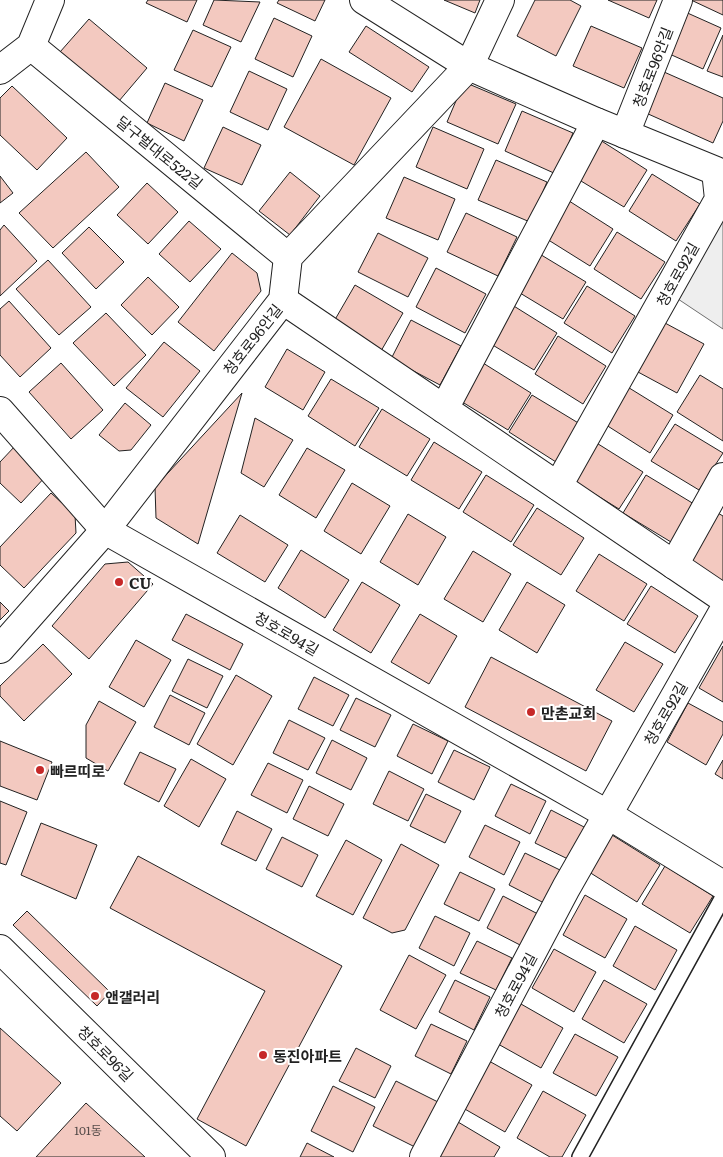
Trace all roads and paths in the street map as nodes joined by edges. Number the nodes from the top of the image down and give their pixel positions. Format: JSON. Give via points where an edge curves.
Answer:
{"nodes":[{"id":1,"x":50,"y":0,"type":"edge"},
{"id":2,"x":364,"y":0,"type":"edge"},
{"id":3,"x":500,"y":0,"type":"edge"},
{"id":4,"x":678,"y":0,"type":"edge"},
{"id":5,"x":31,"y":46,"type":"junction"},
{"id":6,"x":469,"y":66,"type":"junction"},
{"id":7,"x":0,"y":70,"type":"edge"},
{"id":8,"x":596,"y":122,"type":"junction"},
{"id":9,"x":625,"y":134,"type":"junction"},
{"id":10,"x":288,"y":257,"type":"junction"},
{"id":11,"x":283,"y":300,"type":"junction"},
{"id":12,"x":444,"y":409,"type":"junction"},
{"id":13,"x":0,"y":410,"type":"edge"},
{"id":14,"x":723,"y":477,"type":"edge"},
{"id":15,"x":558,"y":486,"type":"junction"},
{"id":16,"x":106,"y":530,"type":"junction"},
{"id":17,"x":674,"y":565,"type":"junction"},
{"id":18,"x":723,"y":598,"type":"edge"},
{"id":19,"x":723,"y":612,"type":"edge"},
{"id":20,"x":0,"y":649,"type":"edge"},
{"id":21,"x":607,"y":814,"type":"junction"},
{"id":22,"x":723,"y":885,"type":"edge"},
{"id":23,"x":723,"y":897,"type":"edge"},
{"id":24,"x":0,"y":949,"type":"edge"},
{"id":25,"x":211,"y":1157,"type":"edge"},
{"id":26,"x":424,"y":1157,"type":"edge"},
{"id":27,"x":580,"y":1157,"type":"edge"}],
"edges":[{"from":1,"to":5,"type":"street"},
{"from":2,"to":6,"type":"street"},
{"from":3,"to":6,"type":"street"},
{"from":4,"to":9,"type":"street","name":"청호로96안길"},
{"from":5,"to":7,"type":"street"},
{"from":5,"to":10,"type":"street","name":"달구벌대로522길"},
{"from":6,"to":8,"type":"street","name":"청호로92길"},
{"from":6,"to":10,"type":"street"},
{"from":8,"to":9,"type":"street","name":"청호로92길"},
{"from":8,"to":12,"type":"street"},
{"from":9,"to":15,"type":"street","name":"청호로92길","via":[[716,171],[719,198]]},
{"from":10,"to":11,"type":"street","name":"청호로96안길"},
{"from":11,"to":12,"type":"street"},
{"from":11,"to":16,"type":"street","name":"청호로96안길"},
{"from":12,"to":15,"type":"street"},
{"from":13,"to":16,"type":"street","name":"청호로94길"},
{"from":14,"to":17,"type":"street"},
{"from":15,"to":17,"type":"street"},
{"from":16,"to":20,"type":"street","name":"청호로96안길"},
{"from":16,"to":21,"type":"street","name":"청호로94길"},
{"from":17,"to":18,"type":"street"},
{"from":19,"to":21,"type":"street","name":"청호로92길"},
{"from":21,"to":22,"type":"street","name":"청호로94길"},
{"from":21,"to":26,"type":"street","name":"청호로94길"},
{"from":23,"to":27,"type":"lane"},
{"from":24,"to":25,"type":"street","name":"청호로96길"}]}
